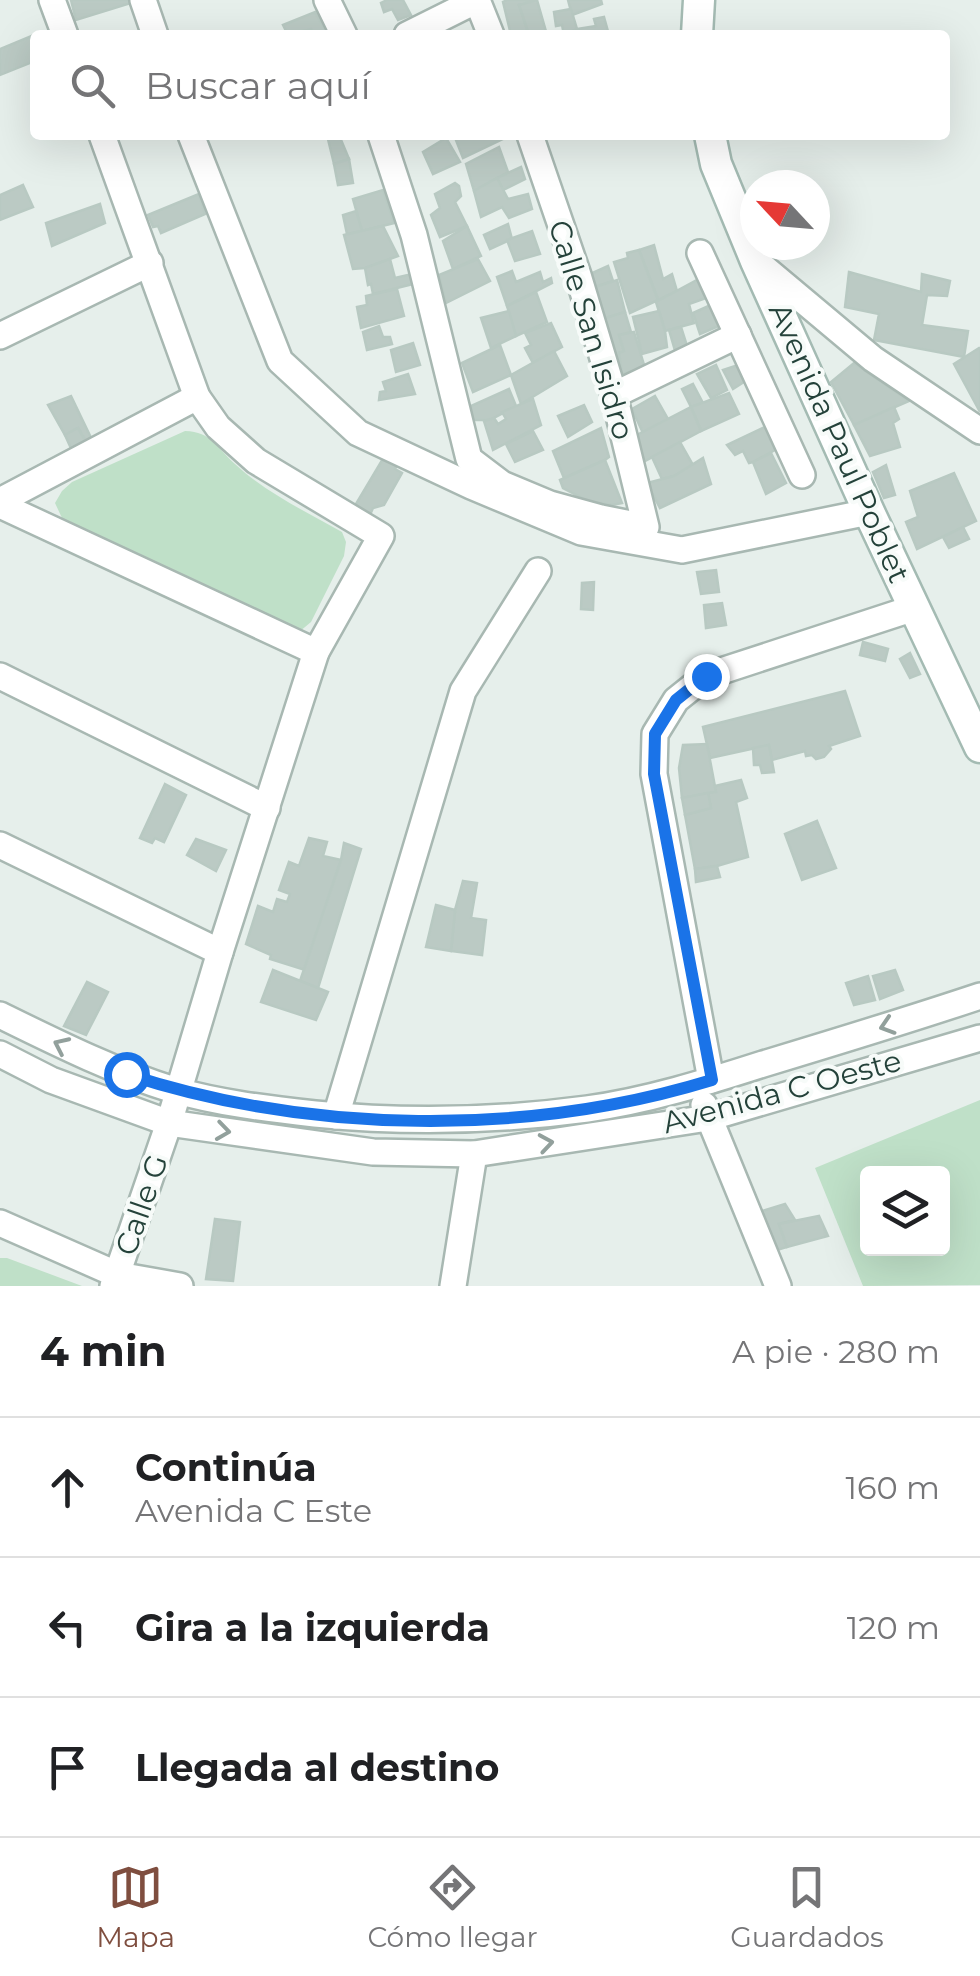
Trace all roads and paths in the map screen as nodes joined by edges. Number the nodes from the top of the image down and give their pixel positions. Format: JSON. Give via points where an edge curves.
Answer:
{"nodes":[{"id":1,"x":52,"y":0,"type":"edge"},
{"id":2,"x":143,"y":0,"type":"edge"},
{"id":3,"x":327,"y":0,"type":"edge"},
{"id":4,"x":477,"y":0,"type":"edge"},
{"id":5,"x":699,"y":0,"type":"edge"},
{"id":6,"x":63,"y":30,"type":"edge"},
{"id":7,"x":153,"y":30,"type":"edge"},
{"id":8,"x":342,"y":30,"type":"edge"},
{"id":9,"x":417,"y":30,"type":"edge"},
{"id":10,"x":489,"y":30,"type":"edge"},
{"id":11,"x":697,"y":30,"type":"edge"},
{"id":12,"x":104,"y":140,"type":"edge"},
{"id":13,"x":193,"y":140,"type":"edge"},
{"id":14,"x":383,"y":140,"type":"edge"},
{"id":15,"x":532,"y":140,"type":"edge"},
{"id":16,"x":711,"y":140,"type":"edge"},
{"id":17,"x":700,"y":252,"type":"dead end"},
{"id":18,"x":756,"y":261,"type":"junction"},
{"id":19,"x":150,"y":263,"type":"junction"},
{"id":20,"x":3,"y":326,"type":"edge"},
{"id":21,"x":738,"y":336,"type":"junction"},
{"id":22,"x":614,"y":395,"type":"junction"},
{"id":23,"x":198,"y":397,"type":"junction"},
{"id":24,"x":980,"y":431,"type":"edge"},
{"id":25,"x":802,"y":474,"type":"dead end"},
{"id":26,"x":0,"y":503,"type":"edge"},
{"id":27,"x":868,"y":512,"type":"junction"},
{"id":28,"x":538,"y":571,"type":"dead end"},
{"id":29,"x":914,"y":608,"type":"junction"},
{"id":30,"x":316,"y":652,"type":"junction"},
{"id":31,"x":0,"y":676,"type":"edge"},
{"id":32,"x":980,"y":747,"type":"edge"},
{"id":33,"x":266,"y":808,"type":"junction"},
{"id":34,"x":0,"y":845,"type":"edge"},
{"id":35,"x":220,"y":952,"type":"junction"},
{"id":36,"x":980,"y":996,"type":"edge"},
{"id":37,"x":0,"y":1015,"type":"edge"},
{"id":38,"x":980,"y":1038,"type":"edge"},
{"id":39,"x":0,"y":1054,"type":"edge"},
{"id":40,"x":704,"y":1082,"type":"junction"},
{"id":41,"x":179,"y":1091,"type":"junction"},
{"id":42,"x":336,"y":1116,"type":"junction"},
{"id":43,"x":708,"y":1118,"type":"junction"},
{"id":44,"x":169,"y":1123,"type":"junction"},
{"id":45,"x":474,"y":1154,"type":"junction"},
{"id":46,"x":0,"y":1223,"type":"edge"},
{"id":47,"x":115,"y":1280,"type":"edge"},
{"id":48,"x":180,"y":1286,"type":"edge"},
{"id":49,"x":453,"y":1286,"type":"edge"},
{"id":50,"x":778,"y":1286,"type":"edge"}],
"edges":[{"from":1,"to":6,"type":"street"},
{"from":2,"to":7,"type":"street"},
{"from":3,"to":8,"type":"street"},
{"from":4,"to":9,"type":"street"},
{"from":4,"to":10,"type":"street"},
{"from":5,"to":11,"type":"main road"},
{"from":12,"to":19,"type":"street"},
{"from":13,"to":27,"type":"street","via":[[280,361],[358,433],[580,532],[682,550]]},
{"from":14,"to":22,"type":"street","name":"Calle San Isidro","via":[[414,235],[469,459],[502,484],[550,504],[646,527]]},
{"from":15,"to":22,"type":"street","name":"Calle San Isidro"},
{"from":16,"to":18,"type":"main road","name":"Avenida Paul Poblet"},
{"from":17,"to":21,"type":"street"},
{"from":18,"to":24,"type":"street","via":[[873,360]]},
{"from":18,"to":27,"type":"main road","name":"Avenida Paul Poblet"},
{"from":19,"to":20,"type":"street"},
{"from":19,"to":23,"type":"street"},
{"from":21,"to":22,"type":"street"},
{"from":21,"to":25,"type":"street"},
{"from":23,"to":26,"type":"street"},
{"from":23,"to":30,"type":"street","name":"Calle G","via":[[218,427],[256,460],[382,536]]},
{"from":26,"to":30,"type":"street"},
{"from":27,"to":29,"type":"main road","name":"Avenida Paul Poblet"},
{"from":28,"to":42,"type":"street","via":[[464,690]]},
{"from":29,"to":32,"type":"main road","name":"Avenida Paul Poblet"},
{"from":29,"to":40,"type":"street","via":[[706,676],[676,700],[655,734],[654,774]]},
{"from":30,"to":33,"type":"street","name":"Calle G"},
{"from":31,"to":33,"type":"street"},
{"from":33,"to":35,"type":"street","name":"Calle G"},
{"from":34,"to":35,"type":"street"},
{"from":35,"to":41,"type":"street","name":"Calle G"},
{"from":36,"to":40,"type":"street","one_way":true},
{"from":41,"to":37,"type":"street","one_way":true,"via":[[126,1074]]},
{"from":38,"to":43,"type":"street","name":"Avenida C Oeste"},
{"from":39,"to":44,"type":"street","name":"Avenida C Oeste"},
{"from":40,"to":42,"type":"street","via":[[590,1109],[503,1117]]},
{"from":40,"to":43,"type":"street"},
{"from":41,"to":42,"type":"street"},
{"from":41,"to":44,"type":"street","name":"Calle G"},
{"from":45,"to":43,"type":"street","name":"Avenida C Oeste","one_way":true},
{"from":43,"to":50,"type":"street"},
{"from":44,"to":45,"type":"street","name":"Avenida C Oeste","one_way":true,"via":[[373,1152]]},
{"from":44,"to":47,"type":"street","name":"Calle G"},
{"from":45,"to":49,"type":"street"},
{"from":46,"to":47,"type":"street"},
{"from":47,"to":48,"type":"street"}]}
